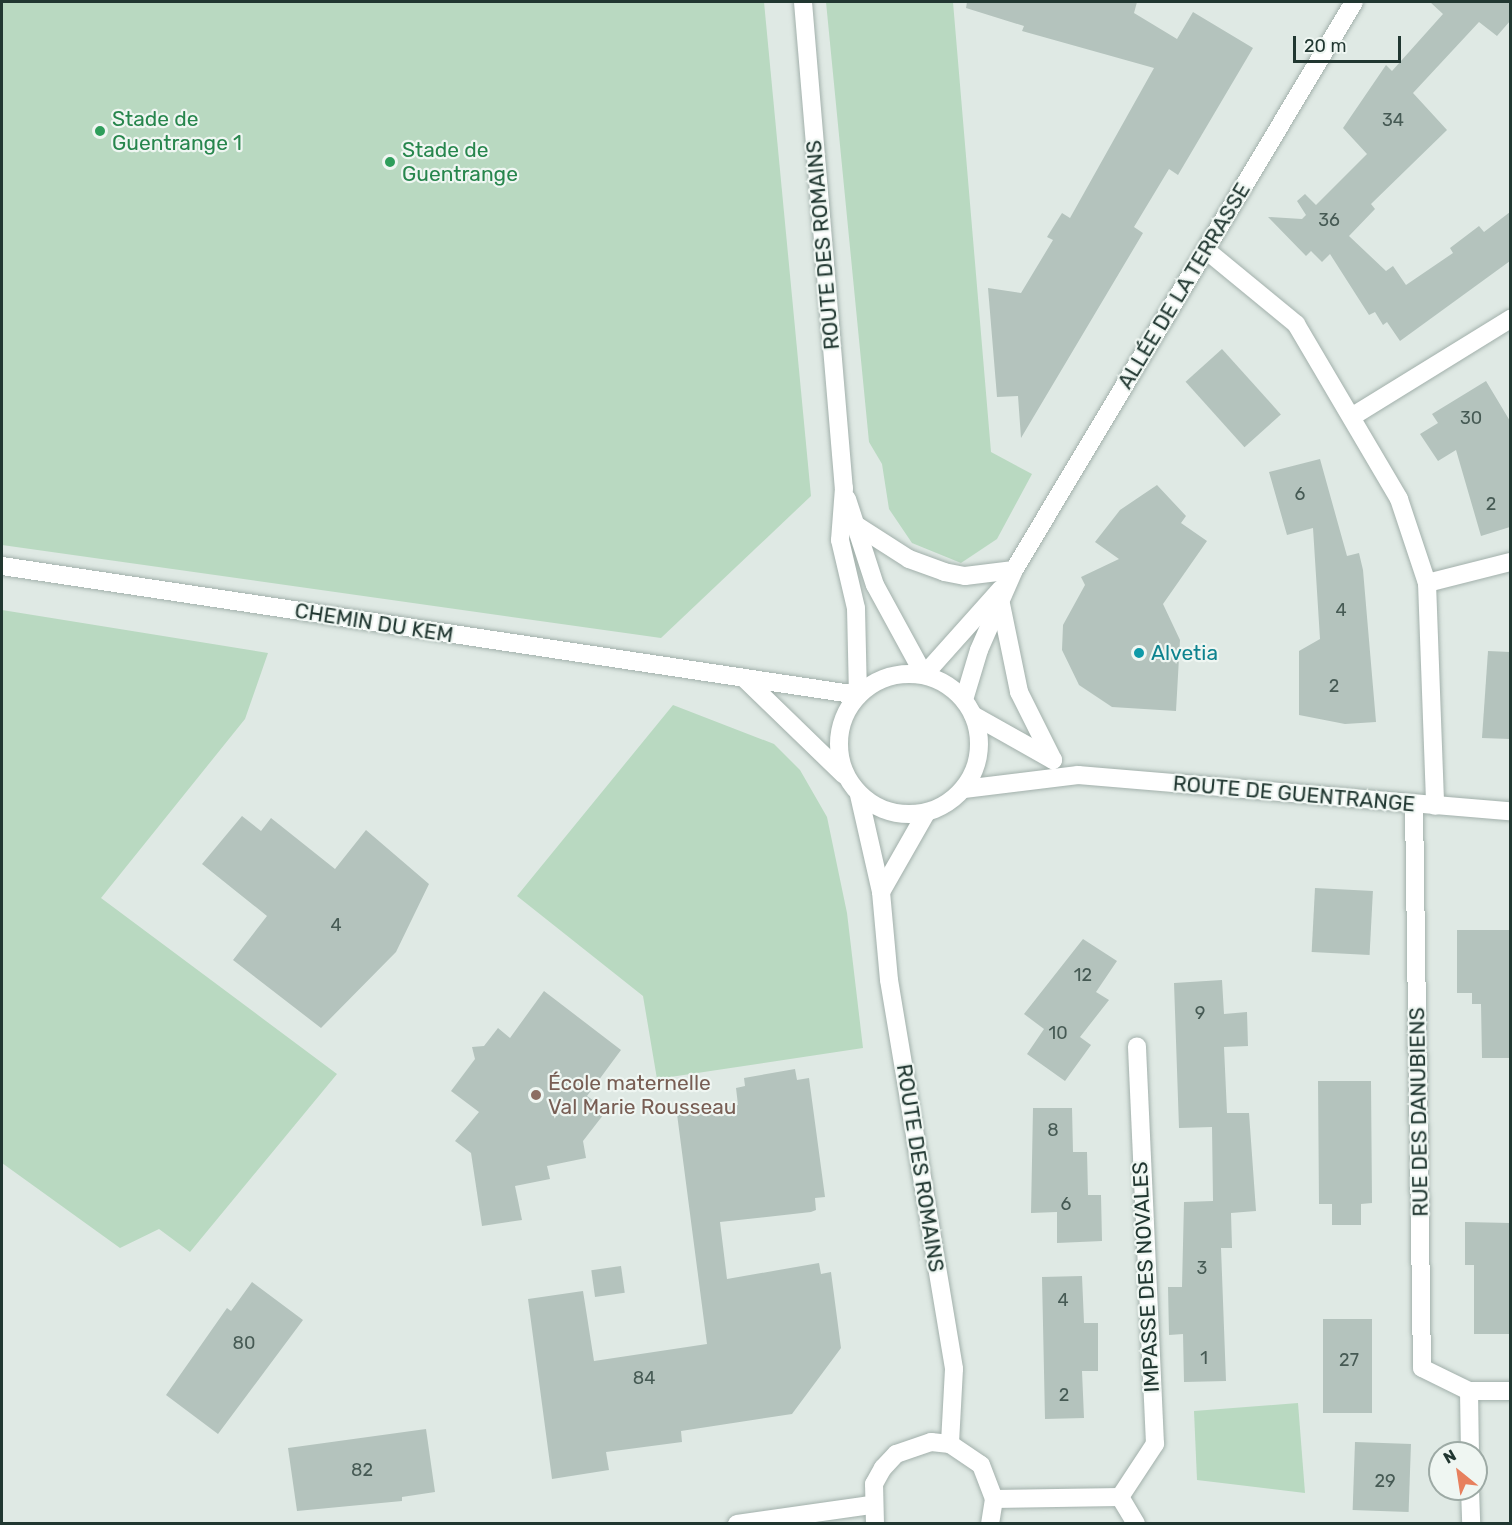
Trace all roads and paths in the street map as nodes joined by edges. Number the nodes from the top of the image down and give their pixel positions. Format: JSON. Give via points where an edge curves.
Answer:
{"nodes":[{"id":1,"x":803,"y":2,"type":"edge"},
{"id":2,"x":1354,"y":2,"type":"edge"},
{"id":3,"x":1206,"y":250,"type":"junction"},
{"id":4,"x":1510,"y":319,"type":"edge"},
{"id":5,"x":1353,"y":416,"type":"junction"},
{"id":6,"x":844,"y":488,"type":"junction"},
{"id":7,"x":855,"y":524,"type":"junction"},
{"id":8,"x":1510,"y":562,"type":"edge"},
{"id":9,"x":2,"y":566,"type":"edge"},
{"id":10,"x":1011,"y":576,"type":"junction"},
{"id":11,"x":1427,"y":583,"type":"junction"},
{"id":12,"x":1001,"y":602,"type":"junction"},
{"id":13,"x":924,"y":675,"type":"junction"},
{"id":14,"x":747,"y":680,"type":"junction"},
{"id":15,"x":858,"y":695,"type":"junction"},
{"id":16,"x":969,"y":707,"type":"junction"},
{"id":17,"x":1053,"y":760,"type":"junction"},
{"id":18,"x":1078,"y":775,"type":"junction"},
{"id":19,"x":846,"y":776,"type":"junction"},
{"id":20,"x":964,"y":789,"type":"junction"},
{"id":21,"x":859,"y":795,"type":"junction"},
{"id":22,"x":1414,"y":804,"type":"junction"},
{"id":23,"x":1435,"y":806,"type":"junction"},
{"id":24,"x":1510,"y":811,"type":"edge"},
{"id":25,"x":926,"y":813,"type":"junction"},
{"id":26,"x":881,"y":892,"type":"junction"},
{"id":27,"x":1137,"y":1046,"type":"dead end"},
{"id":28,"x":1469,"y":1391,"type":"junction"},
{"id":29,"x":1510,"y":1391,"type":"edge"},
{"id":30,"x":1470,"y":1441,"type":"edge"},
{"id":31,"x":950,"y":1444,"type":"junction"},
{"id":32,"x":1120,"y":1497,"type":"junction"},
{"id":33,"x":994,"y":1499,"type":"junction"},
{"id":34,"x":1470,"y":1501,"type":"edge"},
{"id":35,"x":871,"y":1505,"type":"junction"},
{"id":36,"x":737,"y":1524,"type":"edge"},
{"id":37,"x":875,"y":1524,"type":"edge"},
{"id":38,"x":990,"y":1524,"type":"edge"},
{"id":39,"x":1136,"y":1524,"type":"edge"},
{"id":40,"x":1471,"y":1524,"type":"edge"}],
"edges":[{"from":1,"to":6,"type":"street","name":"ROUTE DES ROMAINS"},
{"from":2,"to":3,"type":"street","name":"ALLÉE DE LA TERRASSE"},
{"from":3,"to":5,"type":"street","via":[[1296,324]]},
{"from":3,"to":10,"type":"street","name":"ALLÉE DE LA TERRASSE"},
{"from":4,"to":5,"type":"street"},
{"from":5,"to":11,"type":"street","via":[[1399,499]]},
{"from":6,"to":7,"type":"street","name":"ROUTE DES ROMAINS"},
{"from":6,"to":15,"type":"street","name":"ROUTE DES ROMAINS","via":[[840,540],[856,608]]},
{"from":7,"to":10,"type":"street","via":[[909,559],[944,572]]},
{"from":7,"to":13,"type":"street","name":"ROUTE DES ROMAINS","via":[[875,585]]},
{"from":8,"to":11,"type":"street"},
{"from":9,"to":14,"type":"street","name":"CHEMIN DU KEM"},
{"from":10,"to":12,"type":"street","name":"ALLÉE DE LA TERRASSE"},
{"from":10,"to":13,"type":"street","name":"ALLÉE DE LA TERRASSE"},
{"from":11,"to":23,"type":"street"},
{"from":12,"to":16,"type":"street","name":"ALLÉE DE LA TERRASSE"},
{"from":12,"to":17,"type":"street","via":[[1019,692]]},
{"from":13,"to":15,"type":"street","via":[[892,675]]},
{"from":13,"to":16,"type":"street","name":"ROUTE DES ROMAINS"},
{"from":14,"to":15,"type":"street","name":"CHEMIN DU KEM"},
{"from":14,"to":19,"type":"street"},
{"from":15,"to":19,"type":"street","name":"ROUTE DES ROMAINS","via":[[848,709],[838,742]]},
{"from":16,"to":17,"type":"street","name":"ROUTE DE GUENTRANGE"},
{"from":16,"to":20,"type":"street","via":[[979,754]]},
{"from":17,"to":18,"type":"street","name":"ROUTE DE GUENTRANGE"},
{"from":18,"to":20,"type":"street","name":"ROUTE DE GUENTRANGE"},
{"from":18,"to":22,"type":"street","name":"ROUTE DE GUENTRANGE"},
{"from":19,"to":21,"type":"street","name":"ROUTE DES ROMAINS"},
{"from":20,"to":25,"type":"street"},
{"from":21,"to":25,"type":"street","name":"ROUTE DES ROMAINS","via":[[878,808]]},
{"from":21,"to":26,"type":"street","name":"ROUTE DES ROMAINS"},
{"from":22,"to":23,"type":"street","name":"ROUTE DE GUENTRANGE"},
{"from":22,"to":28,"type":"street","name":"RUE DES DANUBIENS","via":[[1422,1368]]},
{"from":23,"to":24,"type":"street","name":"ROUTE DE GUENTRANGE"},
{"from":25,"to":26,"type":"street"},
{"from":26,"to":31,"type":"street","name":"ROUTE DES ROMAINS","via":[[889,980],[954,1370]]},
{"from":27,"to":32,"type":"street","name":"IMPASSE DES NOVALES","via":[[1155,1444]]},
{"from":28,"to":29,"type":"street","name":"RUE DES DANUBIENS"},
{"from":28,"to":30,"type":"street"},
{"from":31,"to":33,"type":"street","via":[[981,1465]]},
{"from":31,"to":35,"type":"street","via":[[931,1442],[896,1454],[874,1484]]},
{"from":32,"to":33,"type":"street"},
{"from":32,"to":39,"type":"street"},
{"from":33,"to":38,"type":"street"},
{"from":34,"to":40,"type":"street"},
{"from":35,"to":36,"type":"street"},
{"from":35,"to":37,"type":"street"}]}
